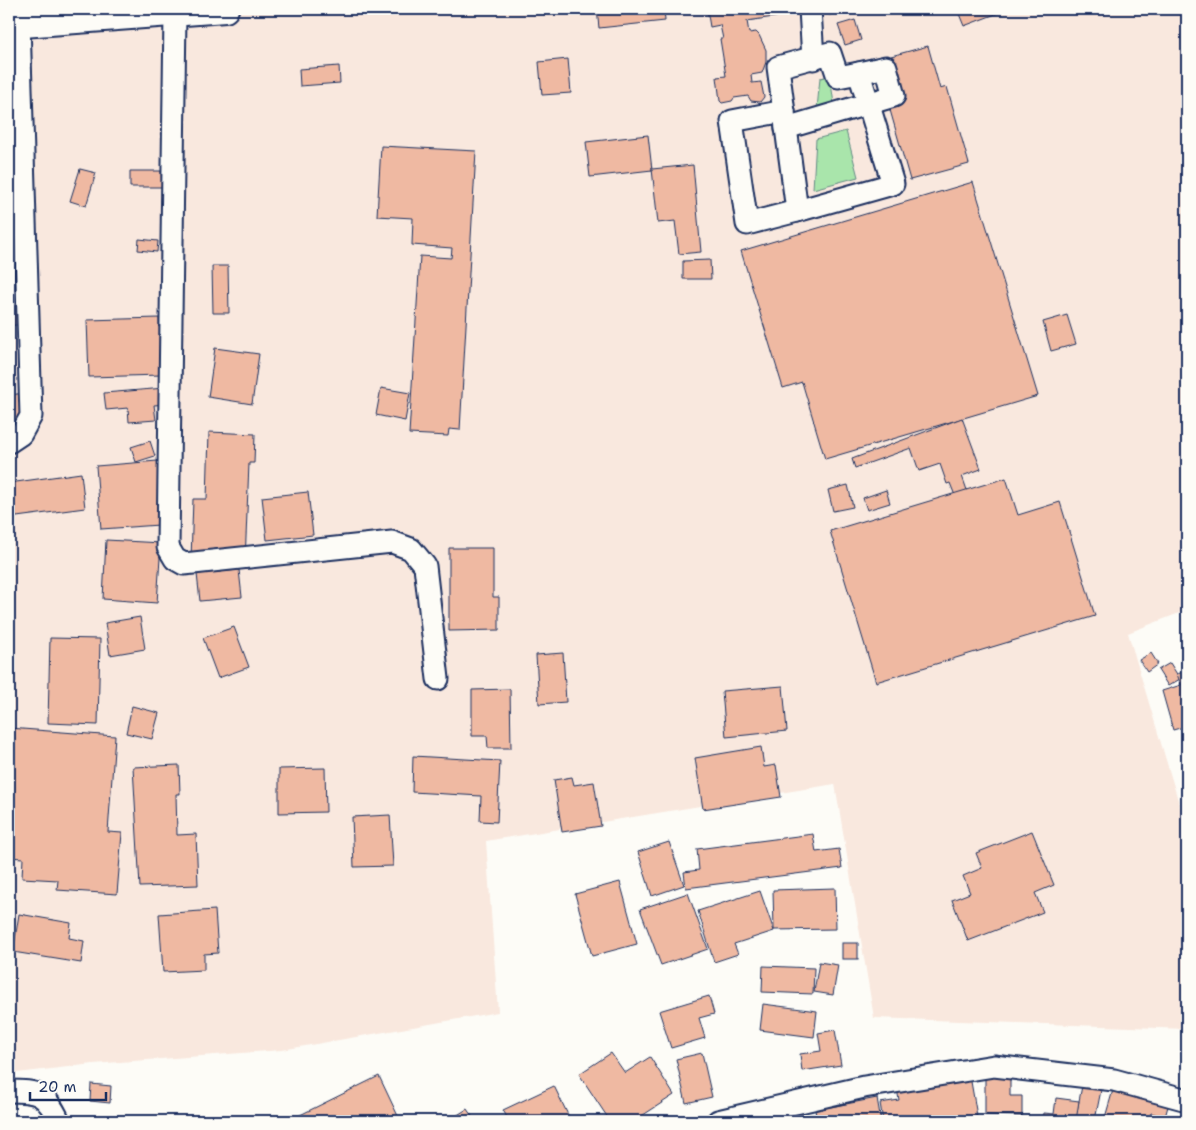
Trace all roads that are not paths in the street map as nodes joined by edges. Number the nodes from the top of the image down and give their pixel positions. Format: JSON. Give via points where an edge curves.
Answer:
{"nodes":[{"id":1,"x":225,"y":9,"type":"edge"},
{"id":2,"x":810,"y":9,"type":"edge"},
{"id":3,"x":175,"y":14,"type":"junction"},
{"id":4,"x":14,"y":24,"type":"edge"},
{"id":5,"x":813,"y":58,"type":"junction"},
{"id":6,"x":869,"y":104,"type":"junction"},
{"id":7,"x":785,"y":119,"type":"junction"},
{"id":8,"x":797,"y":211,"type":"junction"},
{"id":9,"x":9,"y":442,"type":"edge"},
{"id":10,"x":438,"y":679,"type":"dead end"},
{"id":11,"x":9,"y":1091,"type":"edge"},
{"id":12,"x":1187,"y":1100,"type":"edge"},
{"id":13,"x":59,"y":1121,"type":"edge"},
{"id":14,"x":718,"y":1121,"type":"edge"}],
"edges":[{"from":1,"to":3,"type":"street"},
{"from":2,"to":5,"type":"street"},
{"from":3,"to":4,"type":"street"},
{"from":3,"to":10,"type":"street","via":[[168,547],[174,559],[184,564],[392,542],[412,549],[425,566]]},
{"from":4,"to":9,"type":"street","via":[[31,416],[21,434]]},
{"from":5,"to":6,"type":"street","via":[[830,53],[838,77],[886,67],[894,96]]},
{"from":5,"to":7,"type":"street","via":[[778,67]]},
{"from":6,"to":7,"type":"street"},
{"from":6,"to":8,"type":"street","via":[[893,184]]},
{"from":7,"to":8,"type":"street"},
{"from":7,"to":8,"type":"street","via":[[732,120],[747,224]]},
{"from":11,"to":13,"type":"street","via":[[30,1091],[42,1096]]},
{"from":12,"to":14,"type":"street","via":[[1114,1080],[994,1066],[864,1087]]}]}
